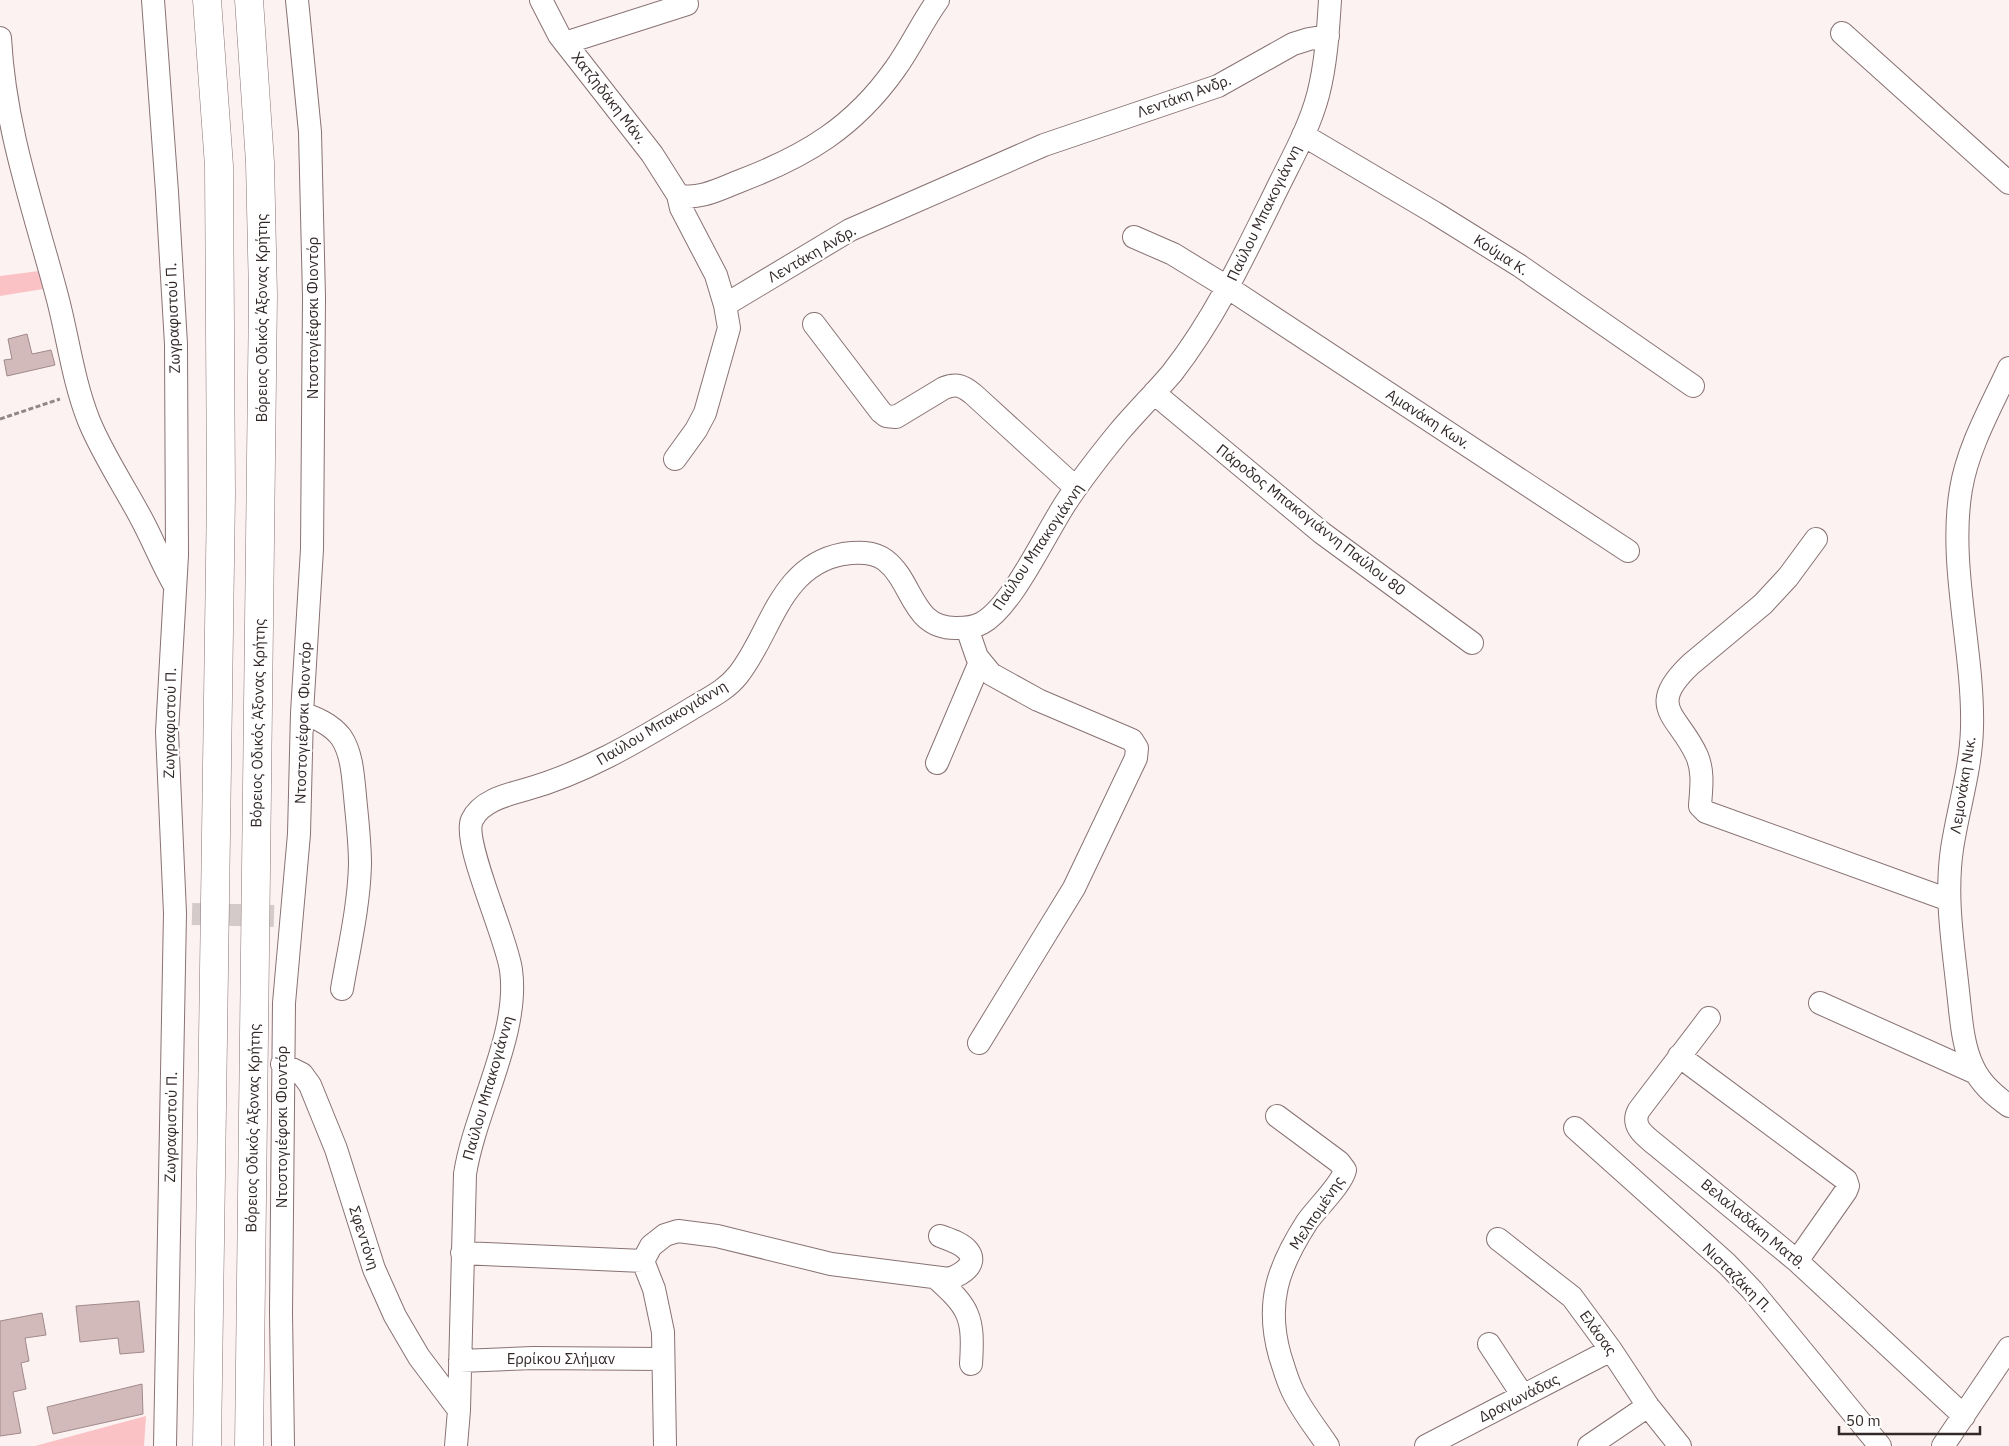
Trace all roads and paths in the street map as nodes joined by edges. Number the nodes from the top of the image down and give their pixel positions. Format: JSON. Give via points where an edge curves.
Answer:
{"nodes":[{"id":1,"x":154,"y":0,"type":"edge"},
{"id":2,"x":207,"y":0,"type":"edge"},
{"id":3,"x":249,"y":0,"type":"edge"},
{"id":4,"x":297,"y":0,"type":"edge"},
{"id":5,"x":541,"y":0,"type":"edge"},
{"id":6,"x":938,"y":0,"type":"edge"},
{"id":7,"x":1330,"y":0,"type":"edge"},
{"id":8,"x":687,"y":4,"type":"dead end"},
{"id":9,"x":1842,"y":33,"type":"dead end"},
{"id":10,"x":1328,"y":36,"type":"junction"},
{"id":11,"x":0,"y":38,"type":"edge"},
{"id":12,"x":565,"y":43,"type":"junction"},
{"id":13,"x":1303,"y":135,"type":"junction"},
{"id":14,"x":2009,"y":183,"type":"edge"},
{"id":15,"x":678,"y":195,"type":"junction"},
{"id":16,"x":1134,"y":236,"type":"dead end"},
{"id":17,"x":1227,"y":287,"type":"junction"},
{"id":18,"x":726,"y":305,"type":"junction"},
{"id":19,"x":814,"y":324,"type":"dead end"},
{"id":20,"x":2009,"y":368,"type":"edge"},
{"id":21,"x":1693,"y":386,"type":"dead end"},
{"id":22,"x":80,"y":392,"type":"junction"},
{"id":23,"x":1154,"y":393,"type":"junction"},
{"id":24,"x":0,"y":419,"type":"edge"},
{"id":25,"x":676,"y":459,"type":"dead end"},
{"id":26,"x":1076,"y":488,"type":"junction"},
{"id":27,"x":1816,"y":539,"type":"dead end"},
{"id":28,"x":1628,"y":551,"type":"dead end"},
{"id":29,"x":175,"y":587,"type":"junction"},
{"id":30,"x":967,"y":628,"type":"junction"},
{"id":31,"x":1472,"y":643,"type":"dead end"},
{"id":32,"x":980,"y":662,"type":"junction"},
{"id":33,"x":302,"y":712,"type":"junction"},
{"id":34,"x":937,"y":763,"type":"dead end"},
{"id":35,"x":1949,"y":900,"type":"junction"},
{"id":36,"x":342,"y":989,"type":"dead end"},
{"id":37,"x":1820,"y":1003,"type":"dead end"},
{"id":38,"x":1709,"y":1018,"type":"dead end"},
{"id":39,"x":980,"y":1044,"type":"dead end"},
{"id":40,"x":1679,"y":1056,"type":"junction"},
{"id":41,"x":282,"y":1064,"type":"junction"},
{"id":42,"x":1976,"y":1073,"type":"junction"},
{"id":43,"x":2009,"y":1106,"type":"edge"},
{"id":44,"x":1277,"y":1116,"type":"dead end"},
{"id":45,"x":1575,"y":1128,"type":"dead end"},
{"id":46,"x":940,"y":1236,"type":"dead end"},
{"id":47,"x":1498,"y":1239,"type":"dead end"},
{"id":48,"x":462,"y":1253,"type":"junction"},
{"id":49,"x":1797,"y":1260,"type":"junction"},
{"id":50,"x":643,"y":1261,"type":"junction"},
{"id":51,"x":935,"y":1277,"type":"junction"},
{"id":52,"x":1489,"y":1344,"type":"dead end"},
{"id":53,"x":2009,"y":1348,"type":"edge"},
{"id":54,"x":1611,"y":1350,"type":"junction"},
{"id":55,"x":662,"y":1360,"type":"junction"},
{"id":56,"x":460,"y":1361,"type":"junction"},
{"id":57,"x":971,"y":1364,"type":"dead end"},
{"id":58,"x":1523,"y":1396,"type":"junction"},
{"id":59,"x":208,"y":1404,"type":"junction"},
{"id":60,"x":1648,"y":1406,"type":"junction"},
{"id":61,"x":459,"y":1410,"type":"junction"},
{"id":62,"x":1964,"y":1416,"type":"junction"},
{"id":63,"x":165,"y":1446,"type":"edge"},
{"id":64,"x":191,"y":1446,"type":"edge"},
{"id":65,"x":207,"y":1446,"type":"edge"},
{"id":66,"x":249,"y":1446,"type":"edge"},
{"id":67,"x":283,"y":1446,"type":"edge"},
{"id":68,"x":456,"y":1446,"type":"edge"},
{"id":69,"x":666,"y":1446,"type":"edge"},
{"id":70,"x":1328,"y":1446,"type":"edge"},
{"id":71,"x":1426,"y":1446,"type":"edge"},
{"id":72,"x":1589,"y":1446,"type":"edge"},
{"id":73,"x":1680,"y":1446,"type":"edge"},
{"id":74,"x":1880,"y":1446,"type":"edge"},
{"id":75,"x":1943,"y":1446,"type":"edge"}],
"edges":[{"from":1,"to":29,"type":"street","name":"Ζωγραφιστού Π.","via":[[176,344]]},
{"from":2,"to":59,"type":"highway","via":[[219,166],[221,484]]},
{"from":3,"to":66,"type":"highway","name":"Βόρειος Οδικός Άξονας Κρήτης","via":[[260,162],[263,295]]},
{"from":4,"to":33,"type":"street","name":"Ντοστογιέφσκι Φιοντόρ","via":[[310,132],[314,297],[312,549]]},
{"from":5,"to":12,"type":"street","name":"Χατζηδάκη Μάν."},
{"from":6,"to":15,"type":"street","via":[[896,68],[864,108],[839,130],[805,152],[746,179],[700,195]]},
{"from":7,"to":10,"type":"street","name":"Παύλου Μπακογιάννη"},
{"from":8,"to":12,"type":"street"},
{"from":9,"to":14,"type":"street"},
{"from":10,"to":13,"type":"street","name":"Παύλου Μπακογιάννη","via":[[1317,98]]},
{"from":10,"to":18,"type":"street","name":"Λεντάκη Ανδρ.","via":[[1286,47],[1218,86],[1025,153],[850,230]]},
{"from":11,"to":22,"type":"street","via":[[11,129]]},
{"from":12,"to":15,"type":"street","name":"Χατζηδάκη Μάν.","via":[[652,154]]},
{"from":13,"to":17,"type":"street","name":"Παύλου Μπακογιάννη"},
{"from":13,"to":21,"type":"street","name":"Κούμα Κ.","via":[[1520,266]]},
{"from":15,"to":18,"type":"street","via":[[681,208],[716,275]]},
{"from":16,"to":17,"type":"street","name":"Αμανάκη Κων.","via":[[1173,254]]},
{"from":17,"to":23,"type":"street","name":"Παύλου Μπακογιάννη","via":[[1196,339]]},
{"from":17,"to":28,"type":"street","name":"Αμανάκη Κων."},
{"from":18,"to":25,"type":"street","via":[[729,328],[705,413]]},
{"from":19,"to":26,"type":"street","via":[[886,416],[896,417],[944,388],[960,385]]},
{"from":20,"to":35,"type":"street","name":"Λεμονάκη Νικ.","via":[[1978,437],[1961,492],[1958,540],[1972,728],[1952,850]]},
{"from":22,"to":24,"type":"path"},
{"from":22,"to":29,"type":"street","via":[[99,442],[142,518]]},
{"from":23,"to":26,"type":"street","name":"Παύλου Μπακογιάννη"},
{"from":23,"to":31,"type":"street","name":"Πάροδος Μπακογιάννη Παύλου 80","via":[[1322,533]]},
{"from":26,"to":30,"type":"street","name":"Παύλου Μπακογιάννη","via":[[1001,606],[982,623]]},
{"from":27,"to":35,"type":"street","via":[[1788,578],[1680,674],[1670,687],[1668,708],[1701,767],[1700,806],[1706,812]]},
{"from":29,"to":63,"type":"street","name":"Ζωγραφιστού Π.","via":[[167,732],[184,914]]},
{"from":30,"to":32,"type":"street"},
{"from":30,"to":48,"type":"street","name":"Παύλου Μπακογιάννη","via":[[942,627],[928,620],[890,565],[880,557],[860,552],[826,559],[807,571],[788,591],[775,608],[744,668],[726,687],[585,768],[506,795],[487,804],[476,814],[470,826],[472,848],[504,941],[512,989],[499,1057],[467,1160]]},
{"from":32,"to":34,"type":"street"},
{"from":32,"to":39,"type":"street","via":[[997,678],[1038,700],[1132,740],[1138,753],[1074,888]]},
{"from":33,"to":36,"type":"street","via":[[321,720],[341,737],[347,749],[354,786],[360,867]]},
{"from":33,"to":41,"type":"street","name":"Ντοστογιέφσκι Φιοντόρ","via":[[299,834],[283,916]]},
{"from":35,"to":42,"type":"street","name":"Λεμονάκη Νικ.","via":[[1964,1039]]},
{"from":37,"to":42,"type":"street"},
{"from":38,"to":40,"type":"street","name":"Βελαλαδάκη Ματθ."},
{"from":40,"to":49,"type":"street","name":"Βελαλαδάκη Ματθ.","via":[[1637,1113],[1638,1128]]},
{"from":40,"to":49,"type":"street","via":[[1846,1180],[1846,1191]]},
{"from":41,"to":61,"type":"street","name":"Σφεντόνη","via":[[299,1072],[310,1085],[336,1149],[374,1270],[395,1316],[419,1357]]},
{"from":41,"to":67,"type":"street","name":"Ντοστογιέφσκι Φιοντόρ"},
{"from":42,"to":43,"type":"street","name":"Λεμονάκη Νικ.","via":[[1987,1088]]},
{"from":44,"to":70,"type":"street","name":"Μελπομένης","via":[[1339,1162],[1344,1170],[1296,1240],[1278,1279],[1272,1307],[1274,1333],[1289,1383]]},
{"from":45,"to":74,"type":"street","name":"Νισταζάκη Π.","via":[[1752,1290]]},
{"from":46,"to":51,"type":"street","via":[[968,1251],[970,1264],[958,1276],[949,1279]]},
{"from":47,"to":54,"type":"street","name":"Ελάσας","via":[[1572,1297]]},
{"from":48,"to":50,"type":"street"},
{"from":48,"to":56,"type":"street","name":"Παύλου Μπακογιάννη"},
{"from":49,"to":62,"type":"street","name":"Βελαλαδάκη Ματθ."},
{"from":50,"to":51,"type":"street","via":[[651,1246],[664,1235],[678,1231],[717,1236],[831,1264]]},
{"from":50,"to":55,"type":"street","via":[[658,1306]]},
{"from":51,"to":57,"type":"street","via":[[964,1306],[970,1318],[973,1336]]},
{"from":52,"to":58,"type":"street"},
{"from":53,"to":62,"type":"street"},
{"from":54,"to":58,"type":"street","name":"Δραγωνάδας"},
{"from":54,"to":60,"type":"street","name":"Ελάσας"},
{"from":55,"to":56,"type":"street","name":"Ερρίκου Σλήμαν","via":[[533,1358]]},
{"from":55,"to":69,"type":"street"},
{"from":56,"to":61,"type":"street","name":"Παύλου Μπακογιάννη"},
{"from":58,"to":71,"type":"street","name":"Δραγωνάδας"},
{"from":59,"to":64,"type":"highway"},
{"from":59,"to":65,"type":"highway"},
{"from":60,"to":72,"type":"street"},
{"from":60,"to":73,"type":"street","name":"Ελάσας"},
{"from":61,"to":68,"type":"street","name":"Παύλου Μπακογιάννη"},
{"from":62,"to":75,"type":"street"}]}
